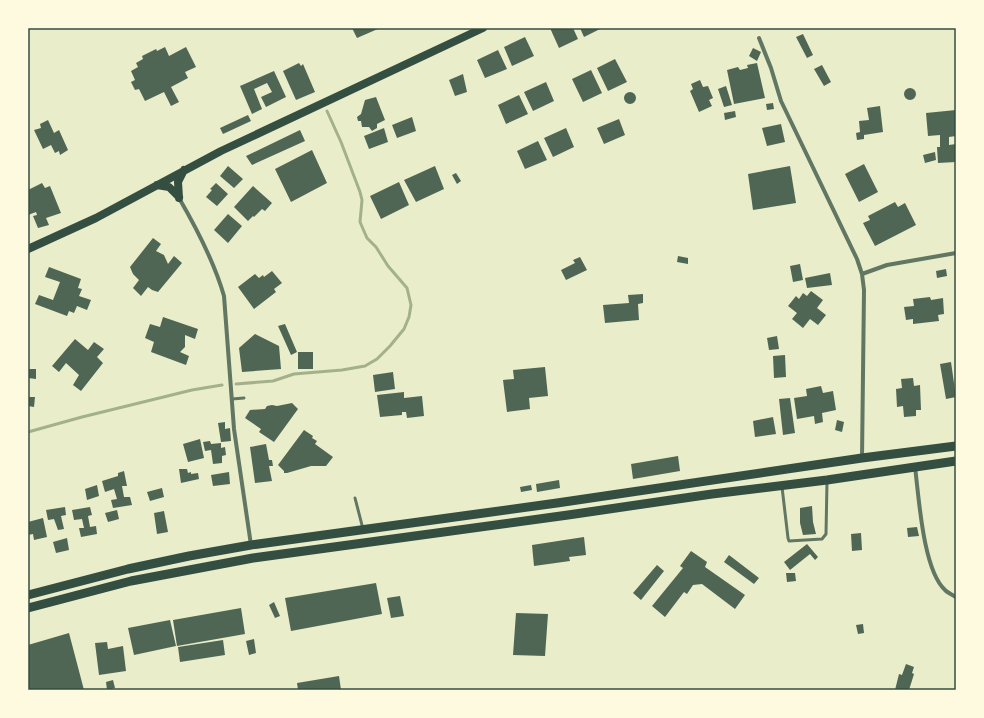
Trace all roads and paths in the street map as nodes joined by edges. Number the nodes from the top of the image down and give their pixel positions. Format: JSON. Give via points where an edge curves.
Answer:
{"nodes":[{"id":1,"x":483,"y":28,"type":"edge"},
{"id":2,"x":759,"y":38,"type":"dead end"},
{"id":3,"x":184,"y":170,"type":"junction"},
{"id":4,"x":157,"y":185,"type":"junction"},
{"id":5,"x":179,"y":198,"type":"junction"},
{"id":6,"x":28,"y":249,"type":"edge"},
{"id":7,"x":956,"y":253,"type":"edge"},
{"id":8,"x":862,"y":274,"type":"junction"},
{"id":9,"x":244,"y":398,"type":"dead end"},
{"id":10,"x":232,"y":400,"type":"junction"},
{"id":11,"x":956,"y":446,"type":"edge"},
{"id":12,"x":862,"y":458,"type":"junction"},
{"id":13,"x":956,"y":462,"type":"edge"},
{"id":14,"x":915,"y":467,"type":"junction"},
{"id":15,"x":827,"y":480,"type":"junction"},
{"id":16,"x":782,"y":485,"type":"junction"},
{"id":17,"x":355,"y":498,"type":"dead end"},
{"id":18,"x":363,"y":530,"type":"junction"},
{"id":19,"x":251,"y":545,"type":"junction"},
{"id":20,"x":28,"y":595,"type":"edge"},
{"id":21,"x":956,"y":597,"type":"edge"},
{"id":22,"x":28,"y":608,"type":"edge"}],
"edges":[{"from":1,"to":3,"type":"main road","via":[[221,150]]},
{"from":2,"to":8,"type":"street","via":[[781,101],[851,244]]},
{"from":3,"to":4,"type":"main road"},
{"from":3,"to":5,"type":"main road","via":[[178,182]]},
{"from":4,"to":5,"type":"main road","via":[[169,187]]},
{"from":4,"to":6,"type":"main road","via":[[96,218]]},
{"from":5,"to":10,"type":"street","via":[[211,259],[224,296]]},
{"from":7,"to":8,"type":"street","via":[[887,265]]},
{"from":8,"to":12,"type":"street"},
{"from":9,"to":10,"type":"lane"},
{"from":10,"to":19,"type":"street"},
{"from":11,"to":12,"type":"main road"},
{"from":12,"to":18,"type":"main road"},
{"from":13,"to":14,"type":"main road"},
{"from":14,"to":15,"type":"main road"},
{"from":14,"to":21,"type":"street","via":[[923,530],[931,566],[946,591]]},
{"from":15,"to":16,"type":"main road"},
{"from":15,"to":16,"type":"lane","via":[[826,534],[822,539],[789,541]]},
{"from":16,"to":22,"type":"main road","via":[[254,558],[131,581]]},
{"from":17,"to":18,"type":"lane"},
{"from":18,"to":19,"type":"main road"},
{"from":19,"to":20,"type":"main road","via":[[128,568]]}]}
